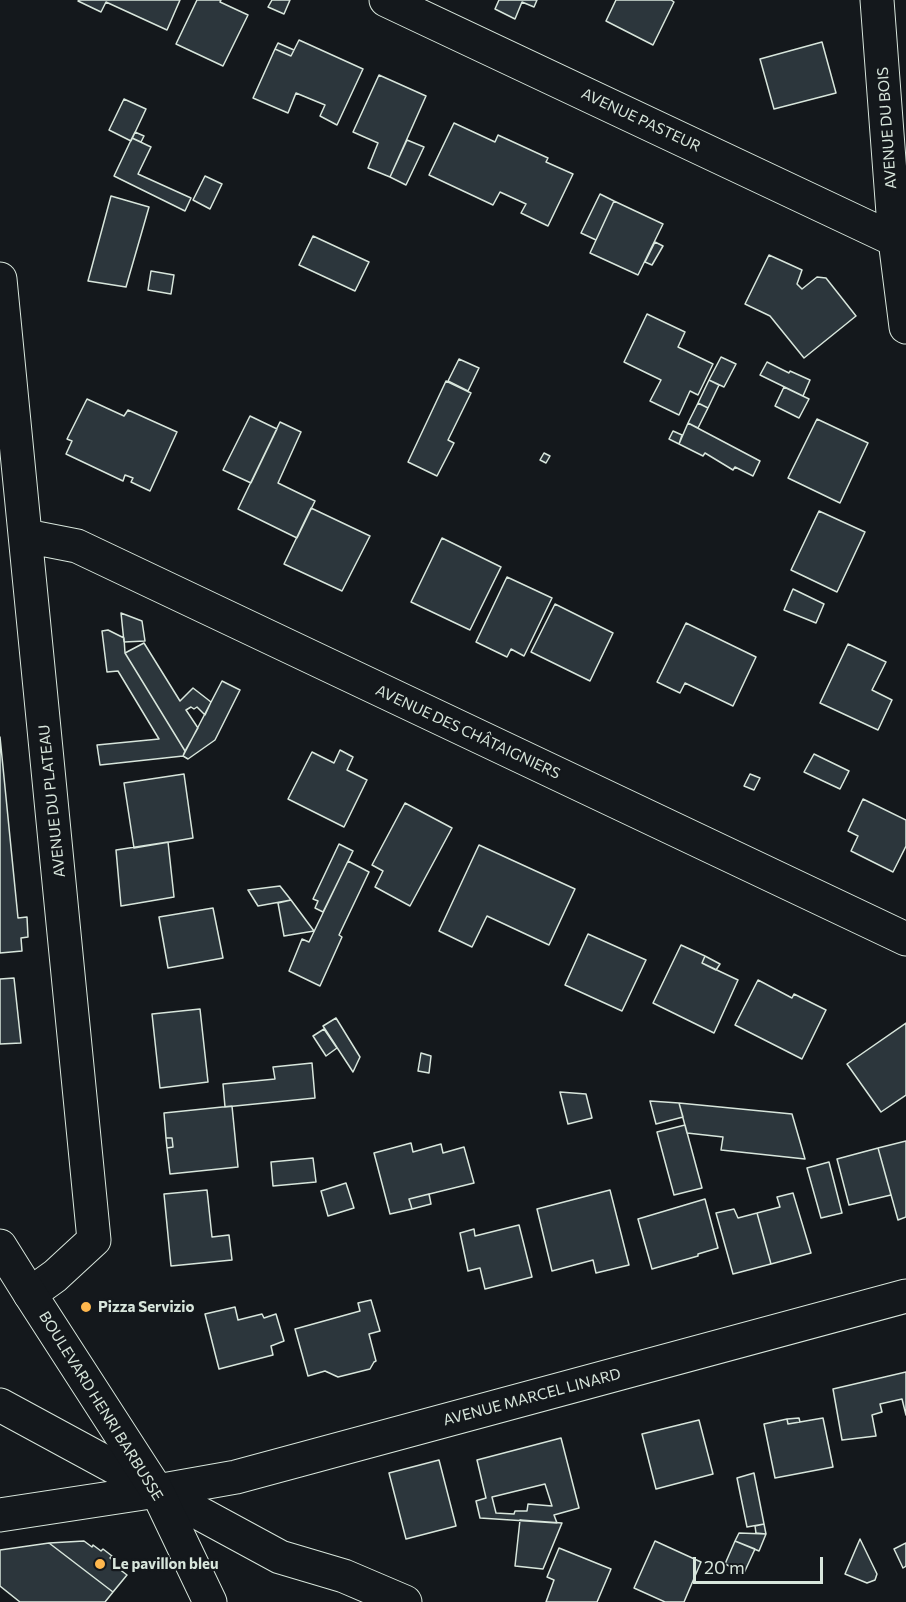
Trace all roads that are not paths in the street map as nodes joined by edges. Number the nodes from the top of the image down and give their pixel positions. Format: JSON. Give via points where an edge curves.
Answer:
{"nodes":[{"id":1,"x":386,"y":0,"type":"edge"},
{"id":2,"x":877,"y":0,"type":"edge"},
{"id":3,"x":895,"y":240,"type":"junction"},
{"id":4,"x":0,"y":279,"type":"edge"},
{"id":5,"x":906,"y":327,"type":"edge"},
{"id":6,"x":26,"y":536,"type":"junction"},
{"id":7,"x":906,"y":939,"type":"edge"},
{"id":8,"x":0,"y":1246,"type":"edge"},
{"id":9,"x":30,"y":1294,"type":"junction"},
{"id":10,"x":906,"y":1296,"type":"edge"},
{"id":11,"x":0,"y":1405,"type":"edge"},
{"id":12,"x":158,"y":1491,"type":"junction"},
{"id":13,"x":0,"y":1515,"type":"edge"},
{"id":14,"x":210,"y":1602,"type":"edge"},
{"id":15,"x":405,"y":1602,"type":"edge"}],
"edges":[{"from":1,"to":3,"type":"street","name":"AVENUE PASTEUR"},
{"from":2,"to":3,"type":"street","name":"AVENUE DU BOIS"},
{"from":3,"to":5,"type":"street","name":"AVENUE DU BOIS"},
{"from":4,"to":6,"type":"street","name":"AVENUE DU PLATEAU"},
{"from":6,"to":7,"type":"street","name":"AVENUE DES CHÂTAIGNIERS","via":[[77,546]]},
{"from":6,"to":9,"type":"street","name":"AVENUE DU PLATEAU","via":[[94,1240]]},
{"from":8,"to":9,"type":"street","name":"BOULEVARD HENRI BARBUSSE"},
{"from":9,"to":12,"type":"street","name":"BOULEVARD HENRI BARBUSSE"},
{"from":10,"to":12,"type":"street","name":"AVENUE MARCEL LINARD","via":[[236,1477]]},
{"from":11,"to":12,"type":"street"},
{"from":12,"to":13,"type":"street","name":"AVENUE MARCEL LINARD"},
{"from":12,"to":14,"type":"street","name":"BOULEVARD HENRI BARBUSSE"},
{"from":12,"to":15,"type":"street","via":[[280,1557],[344,1576]]}]}
